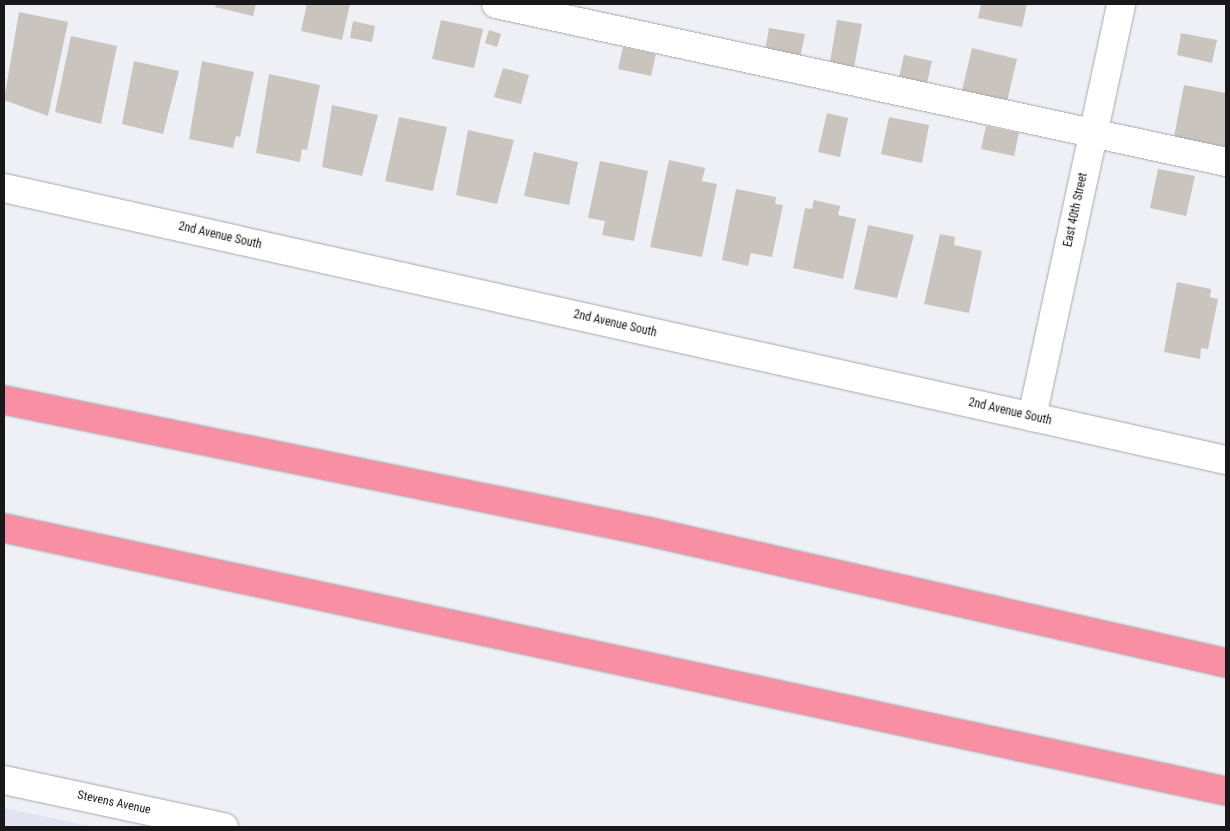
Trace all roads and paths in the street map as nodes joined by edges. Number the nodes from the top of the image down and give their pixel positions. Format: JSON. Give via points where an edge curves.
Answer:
{"nodes":[{"id":1,"x":496,"y":4,"type":"edge"},
{"id":2,"x":1121,"y":4,"type":"edge"},
{"id":3,"x":1093,"y":132,"type":"junction"},
{"id":4,"x":1226,"y":162,"type":"edge"},
{"id":5,"x":4,"y":188,"type":"edge"},
{"id":6,"x":4,"y":400,"type":"edge"},
{"id":7,"x":1032,"y":417,"type":"junction"},
{"id":8,"x":1226,"y":460,"type":"edge"},
{"id":9,"x":4,"y":528,"type":"edge"},
{"id":10,"x":1226,"y":663,"type":"edge"},
{"id":11,"x":4,"y":780,"type":"edge"},
{"id":12,"x":1226,"y":791,"type":"edge"},
{"id":13,"x":224,"y":827,"type":"edge"}],
"edges":[{"from":1,"to":3,"type":"street"},
{"from":2,"to":3,"type":"street","name":"East 40th Street"},
{"from":3,"to":4,"type":"street"},
{"from":3,"to":7,"type":"street","name":"East 40th Street"},
{"from":5,"to":7,"type":"street","name":"2nd Avenue South"},
{"from":6,"to":10,"type":"highway","via":[[646,531]]},
{"from":7,"to":8,"type":"street","name":"2nd Avenue South"},
{"from":9,"to":12,"type":"highway"},
{"from":11,"to":13,"type":"street","name":"Stevens Avenue"}]}
